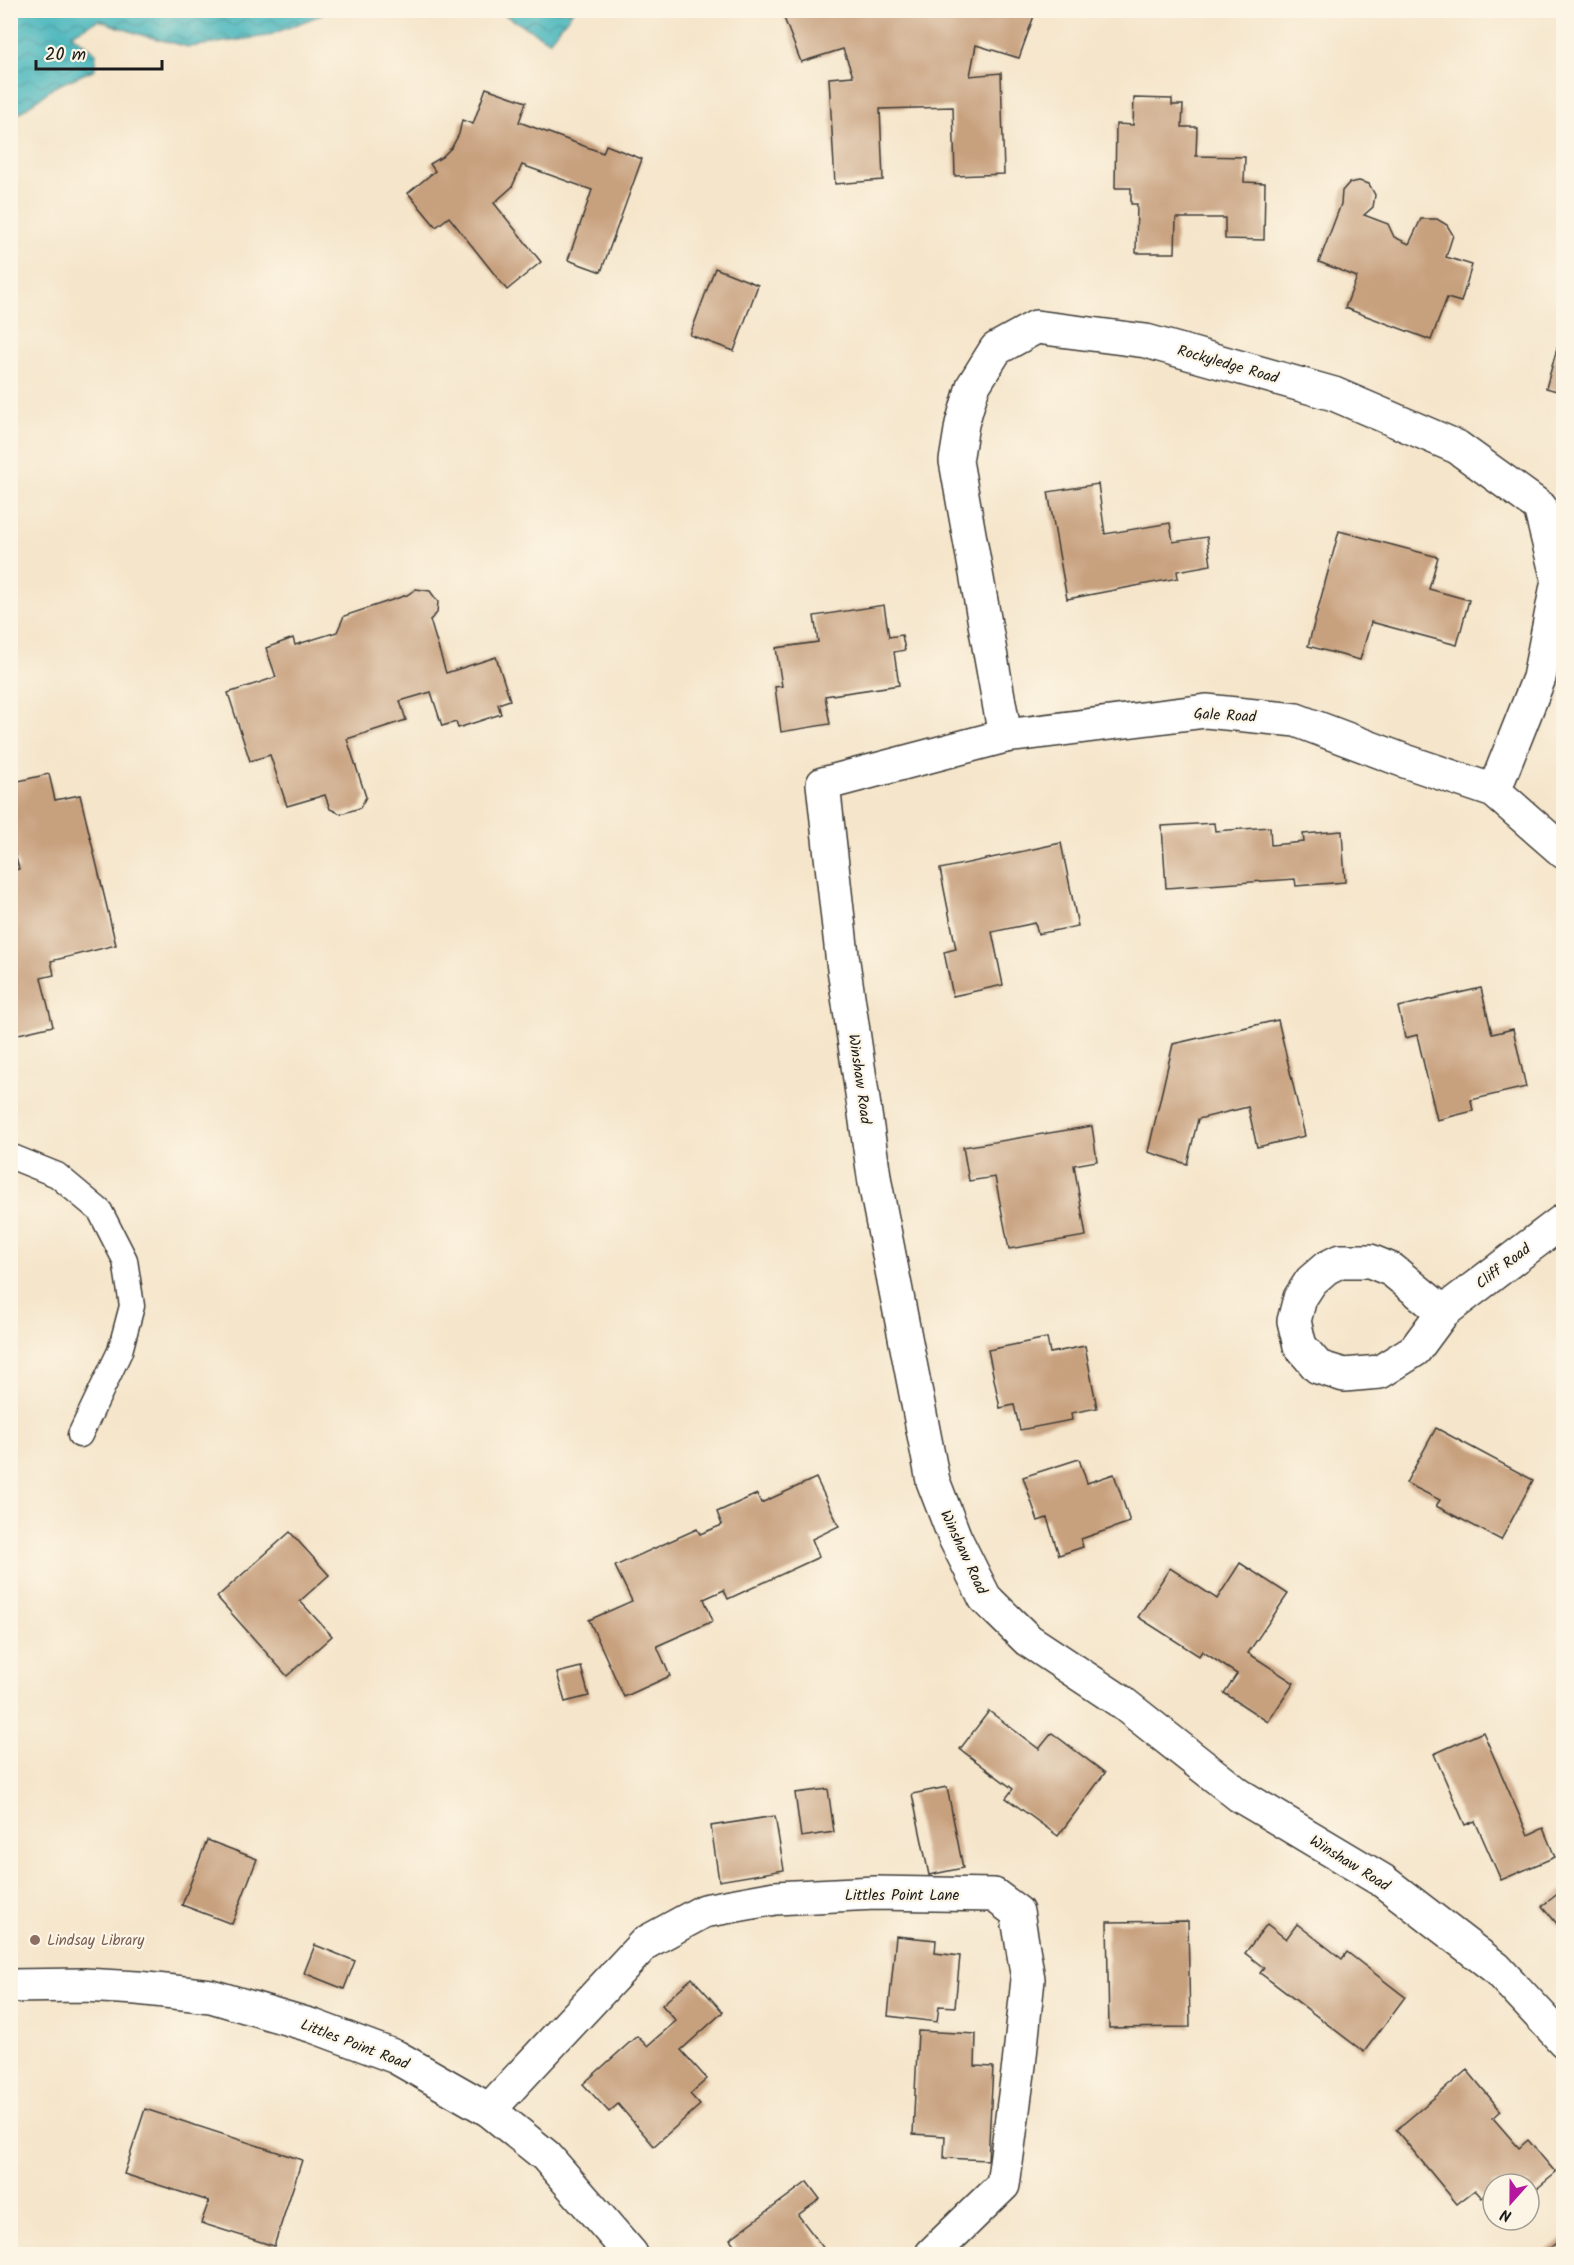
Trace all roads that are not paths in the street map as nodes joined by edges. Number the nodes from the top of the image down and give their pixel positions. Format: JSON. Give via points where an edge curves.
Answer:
{"nodes":[{"id":1,"x":1005,"y":736,"type":"junction"},
{"id":2,"x":823,"y":784,"type":"joint"},
{"id":3,"x":1494,"y":791,"type":"junction"},
{"id":4,"x":1563,"y":852,"type":"edge"},
{"id":5,"x":10,"y":1156,"type":"edge"},
{"id":6,"x":1563,"y":1220,"type":"edge"},
{"id":7,"x":1443,"y":1312,"type":"dead end"},
{"id":8,"x":80,"y":1435,"type":"dead end"},
{"id":9,"x":10,"y":1986,"type":"edge"},
{"id":10,"x":1563,"y":2041,"type":"edge"},
{"id":11,"x":489,"y":2110,"type":"junction"},
{"id":12,"x":631,"y":2254,"type":"edge"},
{"id":13,"x":932,"y":2254,"type":"edge"}],
"edges":[{"from":1,"to":2,"type":"street","name":"Gale Road"},
{"from":1,"to":3,"type":"street","name":"Gale Road","via":[[1206,711],[1296,720]]},
{"from":1,"to":3,"type":"street","name":"Rockyledge Road","via":[[956,461],[973,386],[996,349],[1036,327],[1146,341],[1334,394],[1457,447],[1540,507],[1558,580],[1539,678]]},
{"from":2,"to":10,"type":"street","name":"Winshaw Road","via":[[842,955],[874,1171],[933,1481],[955,1538],[985,1598],[1028,1640],[1120,1701],[1239,1795],[1383,1881],[1496,1968]]},
{"from":3,"to":4,"type":"street","name":"Gale Road"},
{"from":5,"to":8,"type":"lane","via":[[57,1175],[100,1211],[125,1260],[132,1306],[120,1351]]},
{"from":6,"to":7,"type":"street","name":"Cliff Road"},
{"from":9,"to":11,"type":"street","name":"Littles Point Road","via":[[84,1985],[211,1996],[313,2026],[396,2057]]},
{"from":11,"to":12,"type":"street","name":"Littles Point Road","via":[[546,2156]]},
{"from":11,"to":13,"type":"street","name":"Littles Point Lane","via":[[645,1943],[704,1911],[775,1898],[875,1893],[994,1895],[1017,1912],[1028,1979],[1003,2185]]}]}
